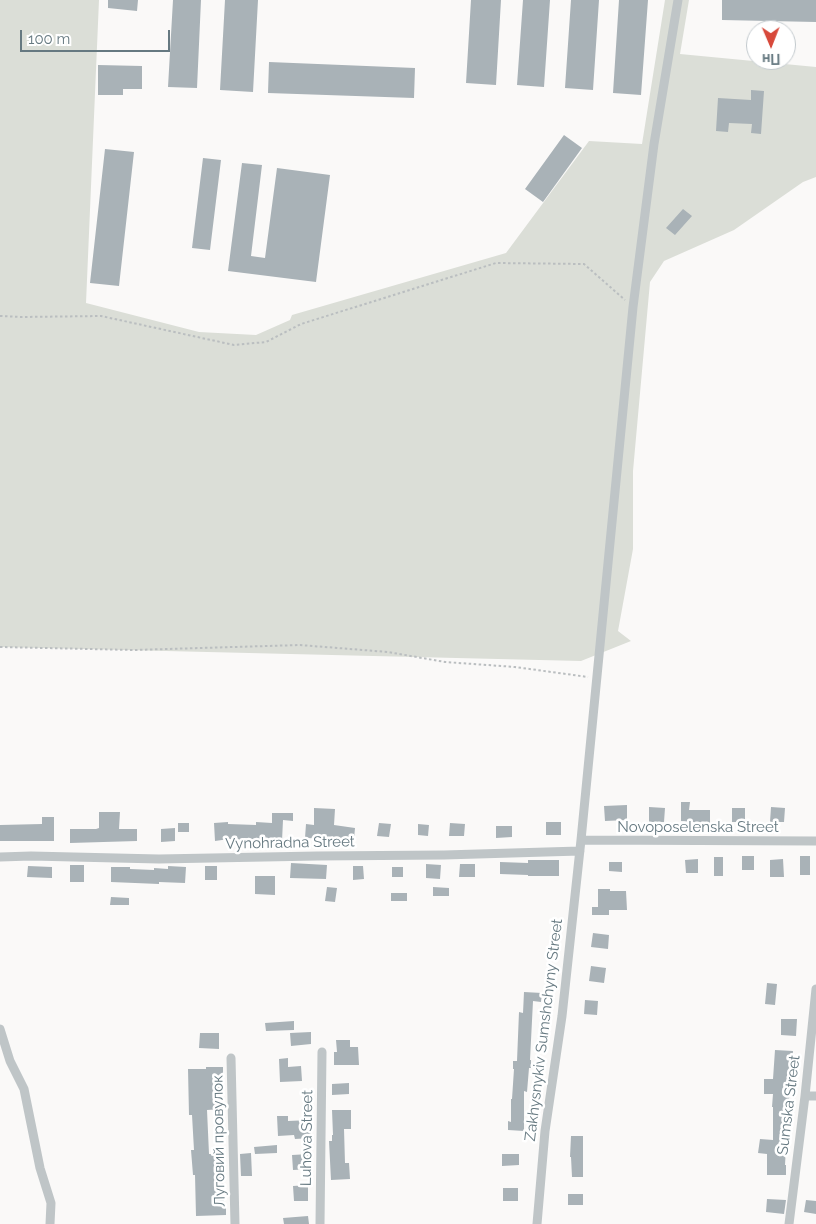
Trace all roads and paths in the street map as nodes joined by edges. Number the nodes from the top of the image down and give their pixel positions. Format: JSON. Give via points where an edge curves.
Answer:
{"nodes":[{"id":1,"x":678,"y":0,"type":"edge"},
{"id":2,"x":632,"y":306,"type":"junction"},
{"id":3,"x":0,"y":316,"type":"edge"},
{"id":4,"x":0,"y":647,"type":"edge"},
{"id":5,"x":596,"y":678,"type":"junction"},
{"id":6,"x":581,"y":840,"type":"junction"},
{"id":7,"x":816,"y":841,"type":"edge"},
{"id":8,"x":580,"y":851,"type":"junction"},
{"id":9,"x":0,"y":857,"type":"edge"},
{"id":10,"x":816,"y":990,"type":"edge"},
{"id":11,"x":0,"y":1029,"type":"edge"},
{"id":12,"x":322,"y":1052,"type":"dead end"},
{"id":13,"x":231,"y":1058,"type":"dead end"},
{"id":14,"x":805,"y":1096,"type":"junction"},
{"id":15,"x":816,"y":1096,"type":"edge"},
{"id":16,"x":50,"y":1224,"type":"edge"},
{"id":17,"x":235,"y":1224,"type":"edge"},
{"id":18,"x":320,"y":1224,"type":"edge"},
{"id":19,"x":537,"y":1224,"type":"edge"},
{"id":20,"x":788,"y":1224,"type":"edge"}],
"edges":[{"from":1,"to":2,"type":"street","name":"Zakhysnykiv Sumshchyny Street"},
{"from":2,"to":3,"type":"path","via":[[584,264],[496,263],[301,324],[258,343],[234,345],[101,316]]},
{"from":2,"to":5,"type":"street","name":"Zakhysnykiv Sumshchyny Street"},
{"from":4,"to":5,"type":"path","via":[[134,650],[300,645],[388,652],[445,662]]},
{"from":5,"to":6,"type":"street","name":"Zakhysnykiv Sumshchyny Street"},
{"from":6,"to":7,"type":"street","name":"Novoposelenska Street"},
{"from":6,"to":8,"type":"street","name":"Zakhysnykiv Sumshchyny Street"},
{"from":8,"to":9,"type":"street","name":"Vynohradna Street","via":[[159,859]]},
{"from":8,"to":19,"type":"street","name":"Zakhysnykiv Sumshchyny Street","via":[[562,1016],[545,1131]]},
{"from":10,"to":14,"type":"street","name":"Sumska Street"},
{"from":11,"to":16,"type":"street","via":[[10,1061],[24,1089],[40,1168],[51,1203]]},
{"from":12,"to":18,"type":"street","name":"Luhova Street"},
{"from":13,"to":17,"type":"street","name":"Луговий провулок"},
{"from":14,"to":15,"type":"street"},
{"from":14,"to":20,"type":"street","name":"Sumska Street"}]}
